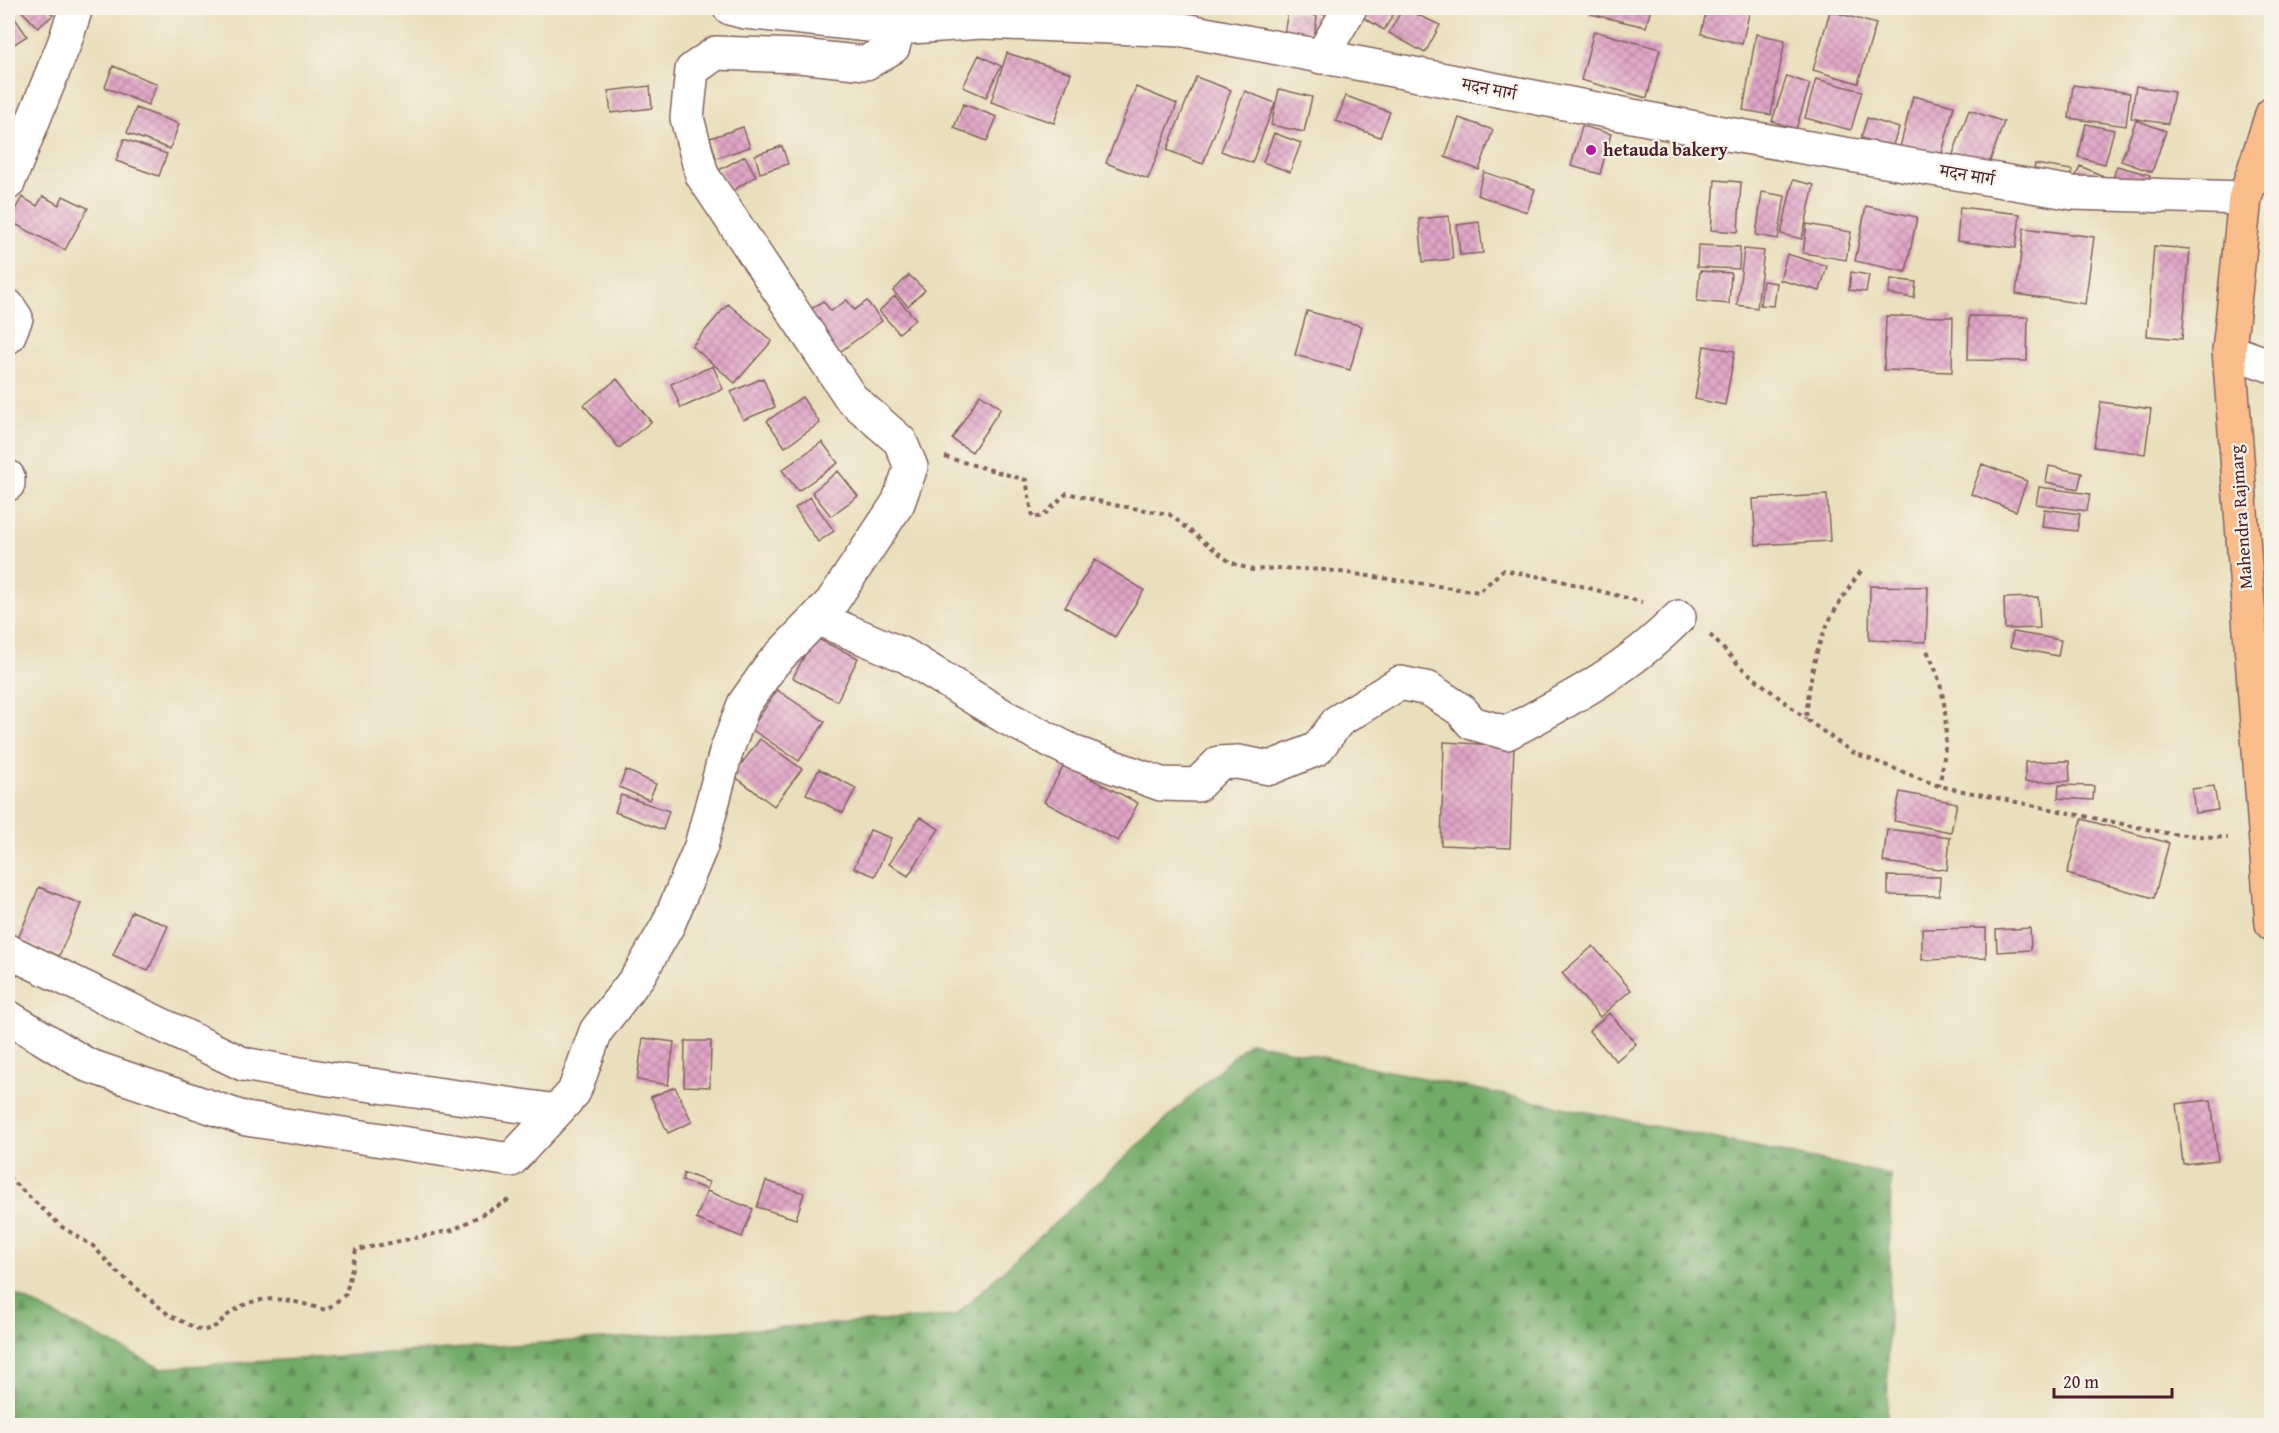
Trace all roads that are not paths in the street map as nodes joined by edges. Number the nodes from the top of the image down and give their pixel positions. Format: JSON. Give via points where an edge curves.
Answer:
{"nodes":[{"id":1,"x":76,"y":8,"type":"edge"},
{"id":2,"x":730,"y":8,"type":"edge"},
{"id":3,"x":1350,"y":8,"type":"edge"},
{"id":4,"x":980,"y":15,"type":"edge"},
{"id":5,"x":898,"y":28,"type":"junction"},
{"id":6,"x":1321,"y":57,"type":"junction"},
{"id":7,"x":2271,"y":114,"type":"edge"},
{"id":8,"x":8,"y":183,"type":"edge"},
{"id":9,"x":2245,"y":198,"type":"junction"},
{"id":10,"x":8,"y":306,"type":"edge"},
{"id":11,"x":8,"y":337,"type":"edge"},
{"id":12,"x":2229,"y":351,"type":"junction"},
{"id":13,"x":2271,"y":366,"type":"edge"},
{"id":14,"x":8,"y":477,"type":"edge"},
{"id":15,"x":8,"y":484,"type":"edge"},
{"id":16,"x":1679,"y":617,"type":"road end"},
{"id":17,"x":817,"y":618,"type":"junction"},
{"id":18,"x":2271,"y":924,"type":"edge"},
{"id":19,"x":8,"y":951,"type":"edge"},
{"id":20,"x":8,"y":1017,"type":"edge"},
{"id":21,"x":557,"y":1111,"type":"junction"}],
"edges":[{"from":1,"to":8,"type":"street"},
{"from":2,"to":5,"type":"street","name":"मदन मार्ग"},
{"from":3,"to":6,"type":"street"},
{"from":4,"to":5,"type":"street","name":"मदन मार्ग"},
{"from":4,"to":6,"type":"street","name":"मदन मार्ग","via":[[1184,30]]},
{"from":5,"to":17,"type":"street","via":[[893,47],[866,63],[716,53],[692,70],[687,118],[702,175],[851,398],[900,441],[911,467],[898,503],[832,602]]},
{"from":6,"to":9,"type":"street","name":"मदन मार्ग","via":[[1716,132],[2073,193]]},
{"from":7,"to":9,"type":"highway","name":"Mahendra Rajmarg"},
{"from":9,"to":12,"type":"highway","name":"Mahendra Rajmarg"},
{"from":10,"to":11,"type":"street","via":[[16,318]]},
{"from":12,"to":13,"type":"street"},
{"from":12,"to":18,"type":"highway","name":"Mahendra Rajmarg"},
{"from":14,"to":15,"type":"street"},
{"from":16,"to":17,"type":"street","via":[[1654,643],[1585,691],[1508,733],[1472,723],[1461,710],[1429,689],[1400,683],[1338,721],[1317,749],[1270,768],[1219,763],[1197,785],[1161,784],[1075,753],[1005,717],[906,656]]},
{"from":17,"to":21,"type":"street","via":[[773,663],[744,704],[726,752],[701,846],[668,925],[639,975],[596,1031],[574,1092]]},
{"from":19,"to":21,"type":"street","via":[[243,1064]]},
{"from":20,"to":21,"type":"street","via":[[87,1065],[246,1119],[511,1160]]}]}
